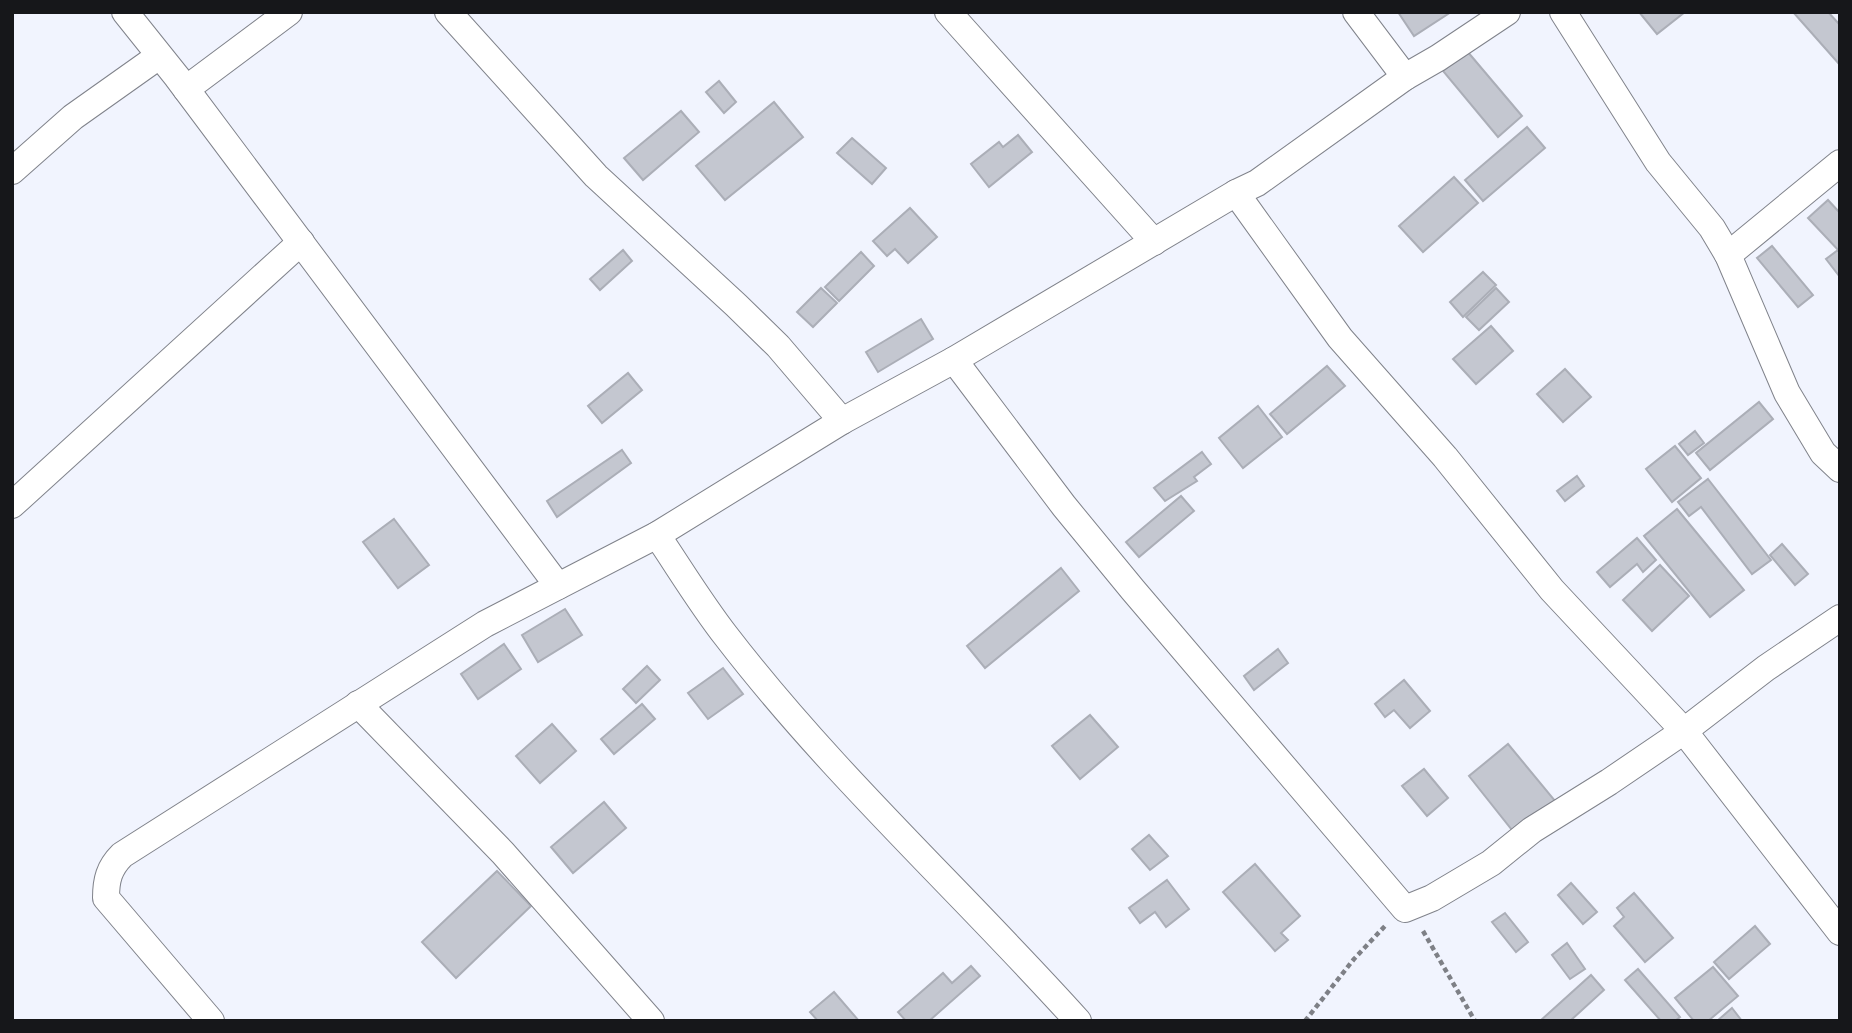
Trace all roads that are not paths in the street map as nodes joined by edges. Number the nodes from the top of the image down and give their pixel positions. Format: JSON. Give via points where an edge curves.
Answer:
{"nodes":[{"id":1,"x":125,"y":12,"type":"edge"},
{"id":2,"x":289,"y":12,"type":"edge"},
{"id":3,"x":448,"y":12,"type":"edge"},
{"id":4,"x":948,"y":12,"type":"edge"},
{"id":5,"x":1356,"y":12,"type":"edge"},
{"id":6,"x":1507,"y":12,"type":"edge"},
{"id":7,"x":1563,"y":12,"type":"edge"},
{"id":8,"x":159,"y":56,"type":"junction"},
{"id":9,"x":1405,"y":77,"type":"junction"},
{"id":10,"x":186,"y":89,"type":"junction"},
{"id":11,"x":1840,"y":163,"type":"edge"},
{"id":12,"x":12,"y":171,"type":"edge"},
{"id":13,"x":1236,"y":193,"type":"junction"},
{"id":14,"x":301,"y":242,"type":"junction"},
{"id":15,"x":1154,"y":242,"type":"junction"},
{"id":16,"x":1728,"y":255,"type":"junction"},
{"id":17,"x":954,"y":360,"type":"junction"},
{"id":18,"x":842,"y":421,"type":"junction"},
{"id":19,"x":1840,"y":469,"type":"edge"},
{"id":20,"x":12,"y":505,"type":"edge"},
{"id":21,"x":657,"y":535,"type":"junction"},
{"id":22,"x":558,"y":586,"type":"junction"},
{"id":23,"x":1840,"y":618,"type":"edge"},
{"id":24,"x":358,"y":704,"type":"junction"},
{"id":25,"x":1684,"y":731,"type":"junction"},
{"id":26,"x":1840,"y":932,"type":"edge"},
{"id":27,"x":211,"y":1021,"type":"edge"},
{"id":28,"x":651,"y":1021,"type":"edge"},
{"id":29,"x":1078,"y":1021,"type":"edge"}],
"edges":[{"from":1,"to":8,"type":"street"},
{"from":2,"to":10,"type":"street"},
{"from":3,"to":18,"type":"street","via":[[596,176],[770,338]]},
{"from":4,"to":15,"type":"street"},
{"from":5,"to":9,"type":"street"},
{"from":6,"to":9,"type":"street"},
{"from":7,"to":16,"type":"street","via":[[1658,162]]},
{"from":8,"to":10,"type":"street"},
{"from":8,"to":12,"type":"street","via":[[73,117]]},
{"from":9,"to":13,"type":"street","via":[[1257,183]]},
{"from":10,"to":14,"type":"street"},
{"from":11,"to":16,"type":"street"},
{"from":13,"to":15,"type":"street"},
{"from":13,"to":25,"type":"street","via":[[1340,338],[1445,457],[1552,590]]},
{"from":14,"to":20,"type":"street"},
{"from":14,"to":22,"type":"street"},
{"from":15,"to":17,"type":"street"},
{"from":16,"to":19,"type":"street","via":[[1787,393],[1823,453]]},
{"from":17,"to":18,"type":"street"},
{"from":17,"to":25,"type":"street","via":[[1133,590],[1405,909],[1491,863],[1532,830]]},
{"from":18,"to":21,"type":"street"},
{"from":21,"to":22,"type":"street"},
{"from":21,"to":29,"type":"street","via":[[755,671]]},
{"from":22,"to":24,"type":"street","via":[[485,624]]},
{"from":23,"to":25,"type":"street"},
{"from":24,"to":27,"type":"street","via":[[122,855],[111,867],[106,898]]},
{"from":24,"to":28,"type":"street","via":[[503,853]]},
{"from":25,"to":26,"type":"street"}]}
